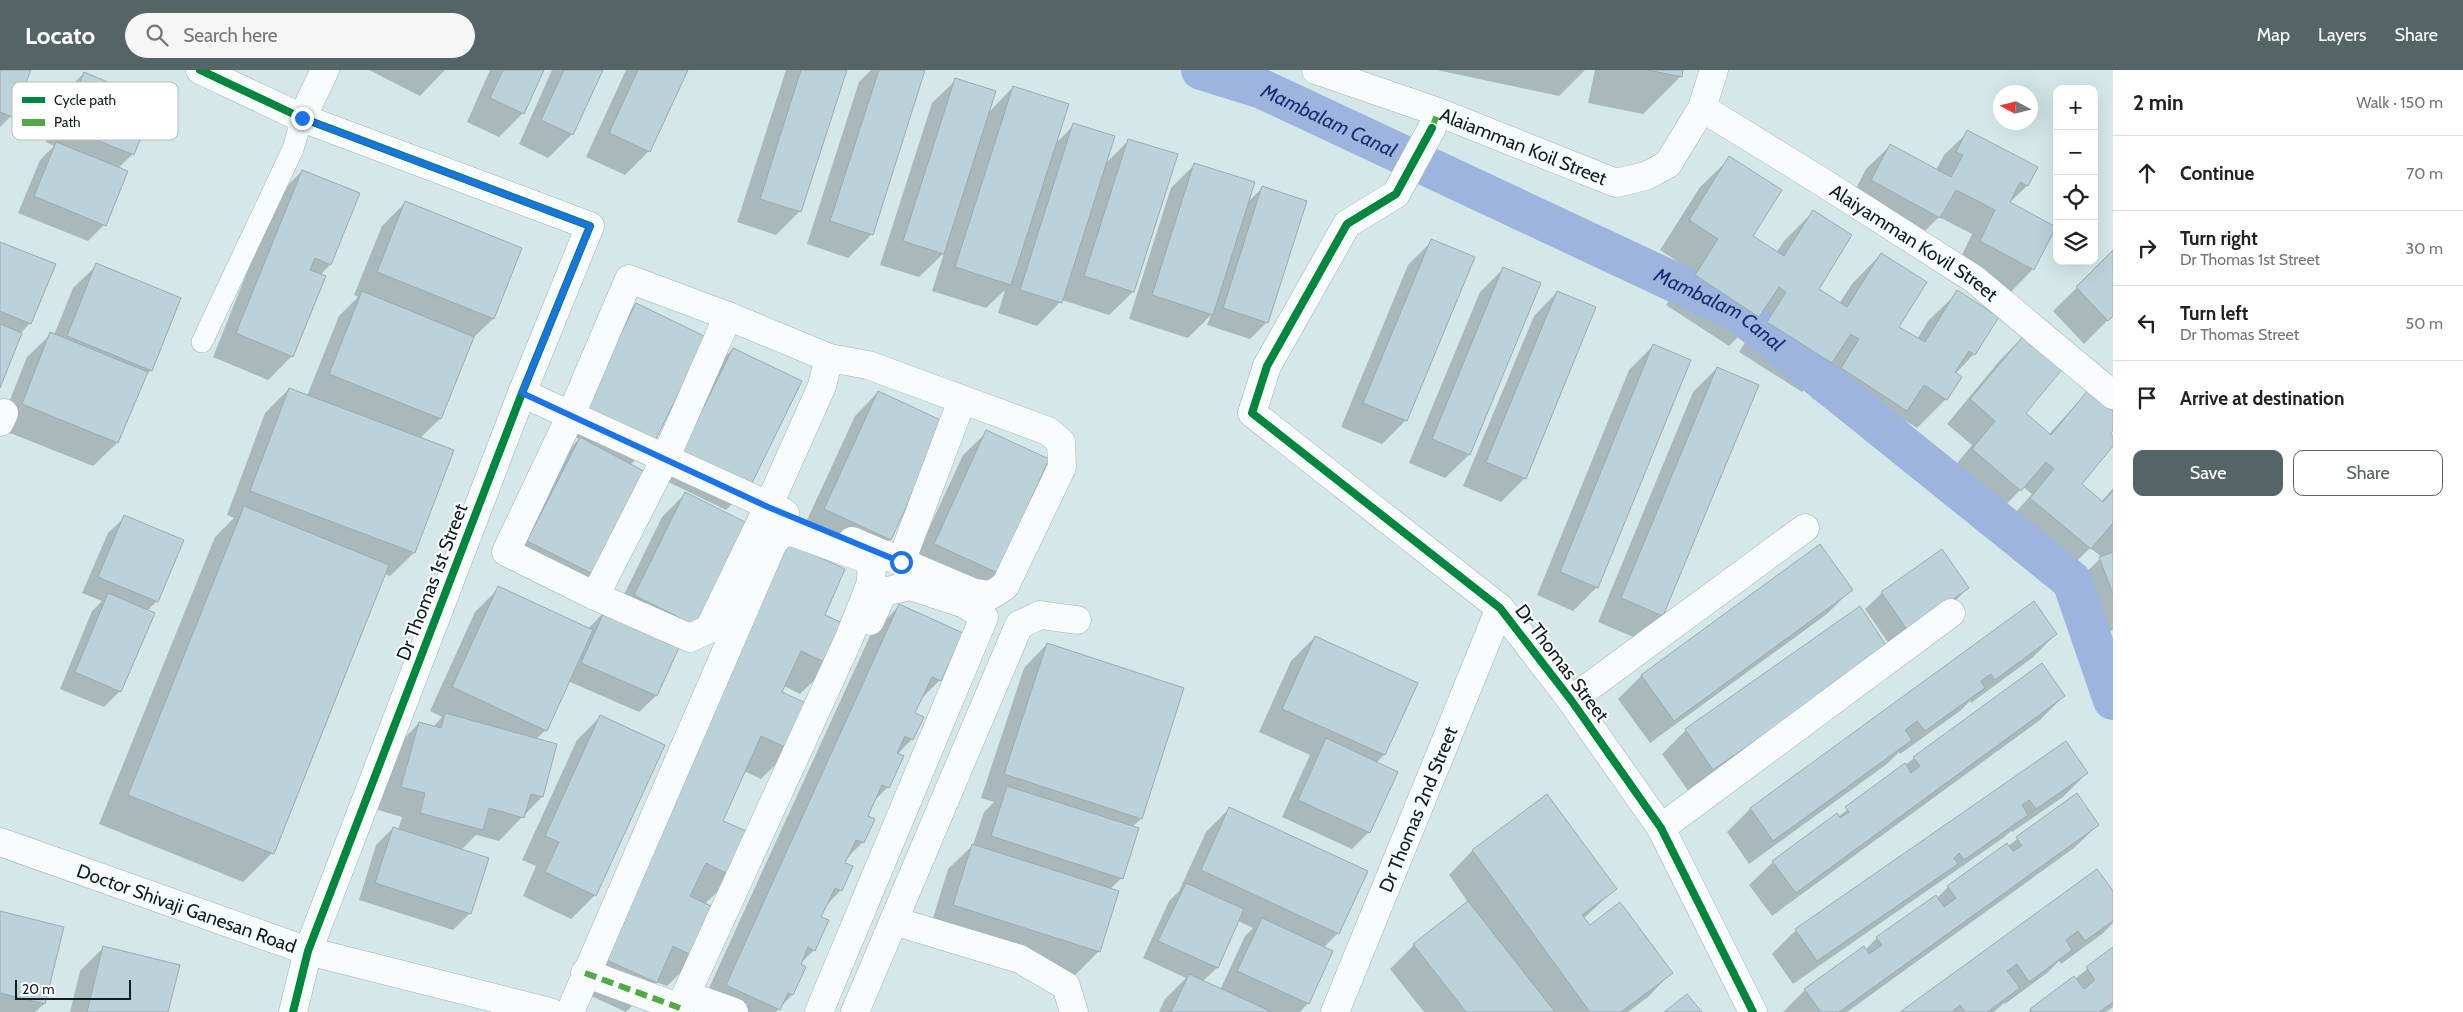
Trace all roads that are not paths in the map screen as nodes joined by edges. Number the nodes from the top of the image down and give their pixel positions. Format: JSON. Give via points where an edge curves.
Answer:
{"nodes":[{"id":1,"x":200,"y":70,"type":"edge"},
{"id":2,"x":325,"y":70,"type":"edge"},
{"id":3,"x":1316,"y":70,"type":"edge"},
{"id":4,"x":1714,"y":70,"type":"edge"},
{"id":5,"x":1702,"y":108,"type":"junction"},
{"id":6,"x":302,"y":118,"type":"junction"},
{"id":7,"x":1432,"y":128,"type":"dead end"},
{"id":8,"x":728,"y":316,"type":"junction"},
{"id":9,"x":202,"y":342,"type":"dead end"},
{"id":10,"x":829,"y":358,"type":"junction"},
{"id":11,"x":522,"y":393,"type":"junction"},
{"id":12,"x":2113,"y":395,"type":"edge"},
{"id":13,"x":962,"y":400,"type":"junction"},
{"id":14,"x":571,"y":415,"type":"junction"},
{"id":15,"x":665,"y":459,"type":"junction"},
{"id":16,"x":768,"y":507,"type":"junction"},
{"id":17,"x":1805,"y":528,"type":"dead end"},
{"id":18,"x":901,"y":562,"type":"junction"},
{"id":19,"x":595,"y":596,"type":"junction"},
{"id":20,"x":1500,"y":608,"type":"junction"},
{"id":21,"x":1952,"y":613,"type":"dead end"},
{"id":22,"x":1077,"y":620,"type":"dead end"},
{"id":23,"x":1572,"y":700,"type":"junction"},
{"id":24,"x":1660,"y":828,"type":"junction"},
{"id":25,"x":0,"y":842,"type":"edge"},
{"id":26,"x":894,"y":921,"type":"junction"},
{"id":27,"x":308,"y":951,"type":"junction"},
{"id":28,"x":585,"y":973,"type":"junction"},
{"id":29,"x":690,"y":1008,"type":"edge"},
{"id":30,"x":293,"y":1012,"type":"edge"},
{"id":31,"x":550,"y":1012,"type":"edge"},
{"id":32,"x":570,"y":1012,"type":"edge"},
{"id":33,"x":734,"y":1012,"type":"edge"},
{"id":34,"x":819,"y":1012,"type":"edge"},
{"id":35,"x":855,"y":1012,"type":"edge"},
{"id":36,"x":1074,"y":1012,"type":"edge"},
{"id":37,"x":1334,"y":1012,"type":"edge"},
{"id":38,"x":1753,"y":1012,"type":"edge"}],
"edges":[{"from":1,"to":6,"type":"street"},
{"from":2,"to":6,"type":"street"},
{"from":3,"to":5,"type":"street","name":"Alaiamman Koil Street","via":[[1438,112],[1616,183],[1646,176],[1668,164]]},
{"from":4,"to":5,"type":"street","name":"Alaiamman Koil Street"},
{"from":5,"to":12,"type":"street","name":"Alaiyamman Kovil Street","via":[[1974,279]]},
{"from":6,"to":9,"type":"lane","via":[[293,149]]},
{"from":6,"to":11,"type":"street","name":"Dr Thomas 1st Street","via":[[590,226]]},
{"from":7,"to":20,"type":"street","name":"Dr Thomas Street","via":[[1396,194],[1347,224],[1267,366],[1252,413]]},
{"from":8,"to":10,"type":"street"},
{"from":8,"to":14,"type":"street","via":[[629,279]]},
{"from":8,"to":15,"type":"street"},
{"from":10,"to":13,"type":"street","via":[[868,365]]},
{"from":10,"to":16,"type":"street","via":[[822,386]]},
{"from":11,"to":14,"type":"street"},
{"from":11,"to":27,"type":"street","name":"Dr Thomas 1st Street"},
{"from":13,"to":18,"type":"street"},
{"from":13,"to":18,"type":"street","via":[[1048,431],[1061,442],[1062,467],[1005,586],[991,595],[974,593]]},
{"from":14,"to":15,"type":"street"},
{"from":14,"to":19,"type":"street","via":[[506,552]]},
{"from":15,"to":16,"type":"street"},
{"from":15,"to":19,"type":"street"},
{"from":16,"to":18,"type":"street"},
{"from":16,"to":19,"type":"street","via":[[709,629],[690,638]]},
{"from":17,"to":23,"type":"street"},
{"from":20,"to":23,"type":"street","name":"Dr Thomas Street"},
{"from":20,"to":37,"type":"street","name":"Dr Thomas 2nd Street"},
{"from":21,"to":24,"type":"street"},
{"from":22,"to":26,"type":"street","via":[[1040,616],[1019,625]]},
{"from":23,"to":24,"type":"street","name":"Dr Thomas Street"},
{"from":24,"to":38,"type":"street","name":"Dr Thomas Street"},
{"from":25,"to":27,"type":"street","name":"Doctor Shivaji Ganesan Road"},
{"from":26,"to":35,"type":"street"},
{"from":26,"to":36,"type":"street","via":[[1020,959],[1066,986]]},
{"from":27,"to":30,"type":"street","name":"Dr Thomas 1st Street"},
{"from":27,"to":31,"type":"street","name":"Doctor Shivaji Ganesan Road"},
{"from":28,"to":29,"type":"street"},
{"from":28,"to":29,"type":"street","via":[[773,543],[781,534],[792,532],[866,559],[872,570],[870,585]]},
{"from":28,"to":32,"type":"street"},
{"from":29,"to":33,"type":"street"},
{"from":29,"to":34,"type":"street","via":[[883,592],[910,586],[965,604],[984,618]]}]}
